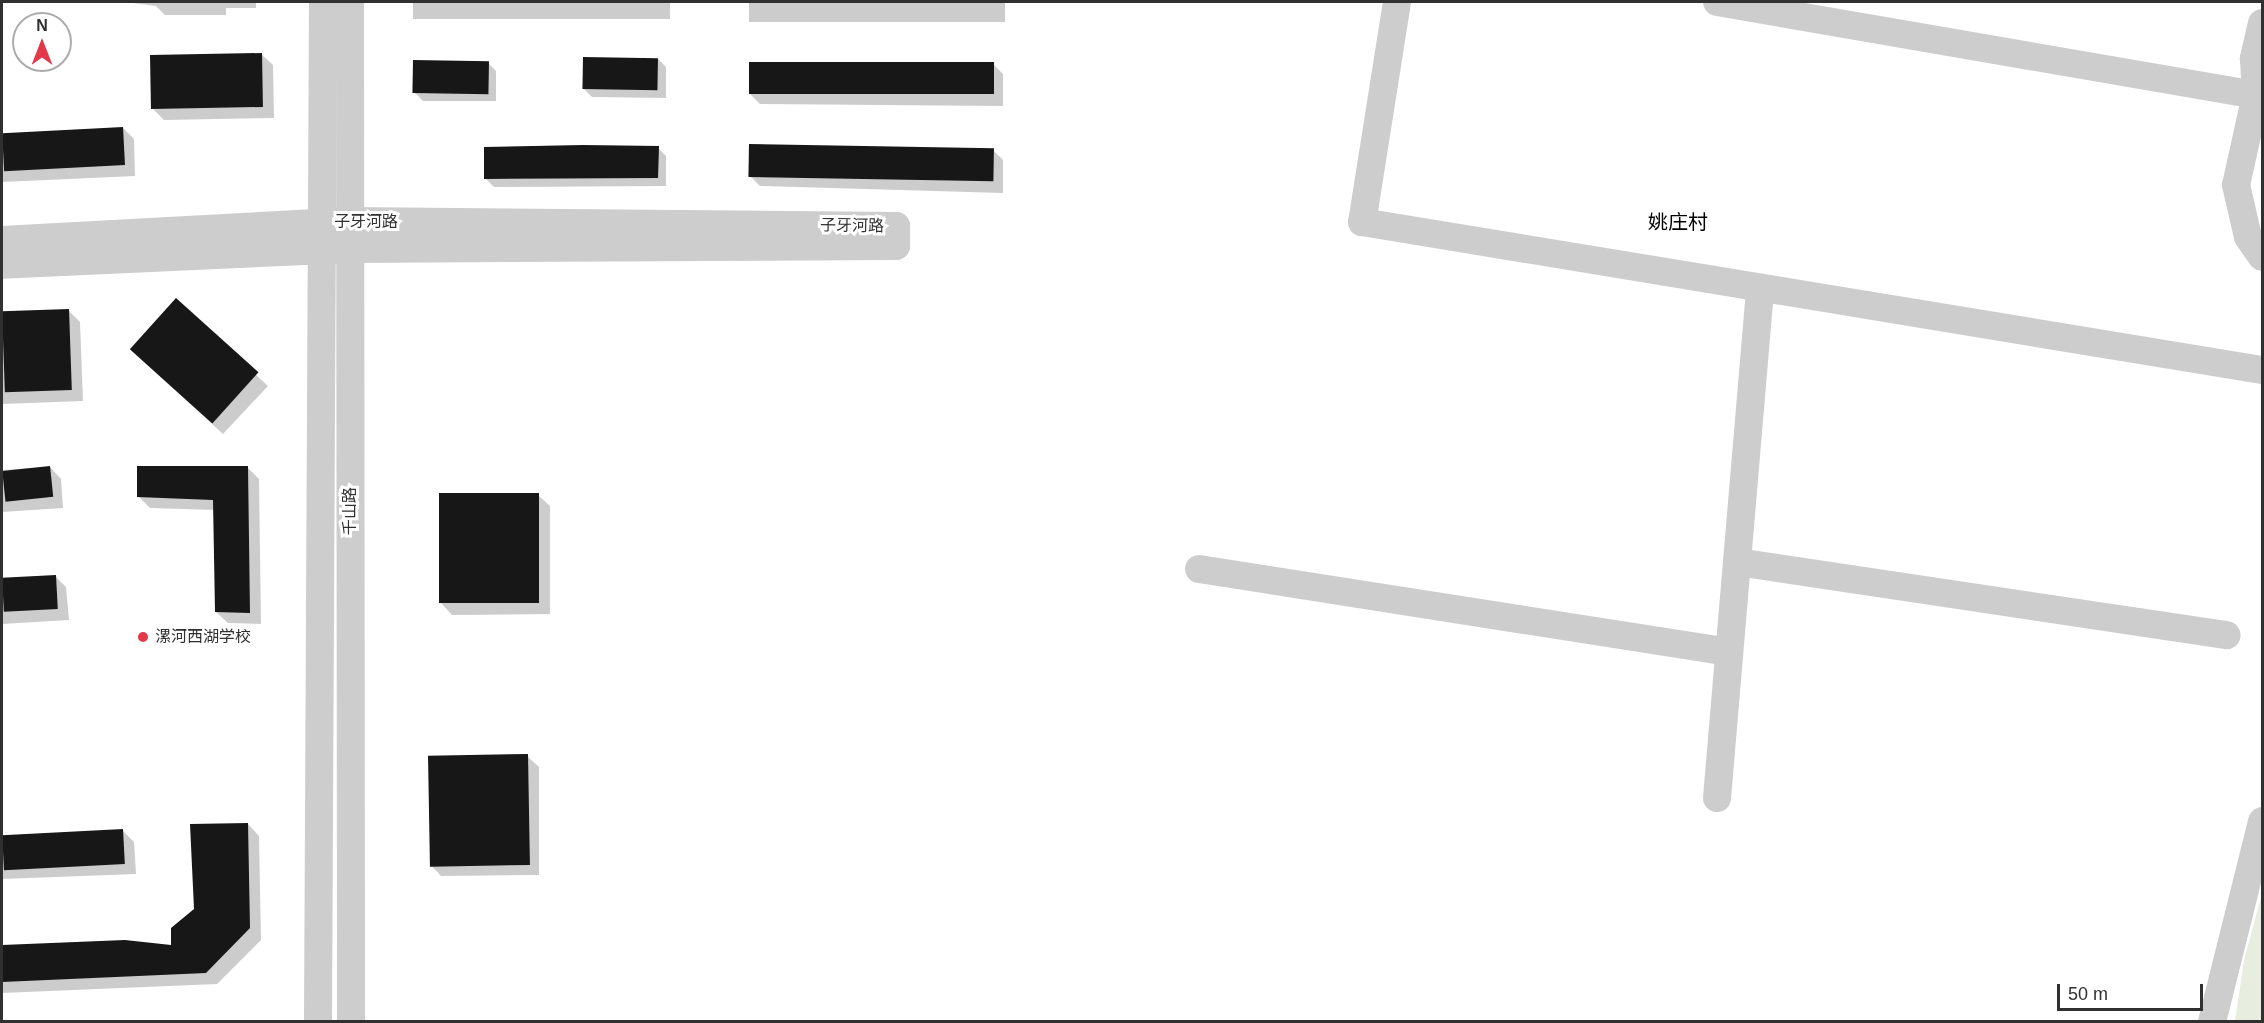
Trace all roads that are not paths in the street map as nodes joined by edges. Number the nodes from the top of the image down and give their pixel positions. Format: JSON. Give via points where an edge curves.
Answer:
{"nodes":[{"id":1,"x":323,"y":2,"type":"edge"},
{"id":2,"x":350,"y":2,"type":"edge"},
{"id":3,"x":1397,"y":2,"type":"edge"},
{"id":4,"x":1717,"y":2,"type":"edge"},
{"id":5,"x":2262,"y":23,"type":"edge"},
{"id":6,"x":2259,"y":91,"type":"edge"},
{"id":7,"x":336,"y":236,"type":"junction"},
{"id":8,"x":2,"y":240,"type":"edge"},
{"id":9,"x":2262,"y":257,"type":"edge"},
{"id":10,"x":2,"y":265,"type":"edge"},
{"id":11,"x":1760,"y":290,"type":"junction"},
{"id":12,"x":2262,"y":370,"type":"edge"},
{"id":13,"x":1737,"y":562,"type":"junction"},
{"id":14,"x":1198,"y":569,"type":"dead end"},
{"id":15,"x":2227,"y":635,"type":"dead end"},
{"id":16,"x":1729,"y":652,"type":"junction"},
{"id":17,"x":1717,"y":798,"type":"dead end"},
{"id":18,"x":2262,"y":821,"type":"edge"},
{"id":19,"x":2209,"y":1020,"type":"edge"},
{"id":20,"x":318,"y":1022,"type":"edge"},
{"id":21,"x":351,"y":1022,"type":"edge"}],
"edges":[{"from":1,"to":7,"type":"street","name":"千山路"},
{"from":2,"to":7,"type":"street","name":"千山路"},
{"from":3,"to":11,"type":"street","via":[[1362,222]]},
{"from":4,"to":6,"type":"street"},
{"from":5,"to":6,"type":"street","via":[[2254,59]]},
{"from":6,"to":9,"type":"street","via":[[2236,185],[2248,237]]},
{"from":7,"to":7,"type":"street","name":"子牙河路","via":[[896,246],[896,226]]},
{"from":7,"to":8,"type":"street","name":"子牙河路"},
{"from":7,"to":10,"type":"street","name":"子牙河路"},
{"from":7,"to":20,"type":"street","name":"千山路"},
{"from":7,"to":21,"type":"street","name":"千山路"},
{"from":11,"to":12,"type":"street"},
{"from":11,"to":13,"type":"street"},
{"from":13,"to":15,"type":"street"},
{"from":13,"to":16,"type":"street"},
{"from":14,"to":16,"type":"street"},
{"from":16,"to":17,"type":"street"},
{"from":18,"to":19,"type":"street"}]}
